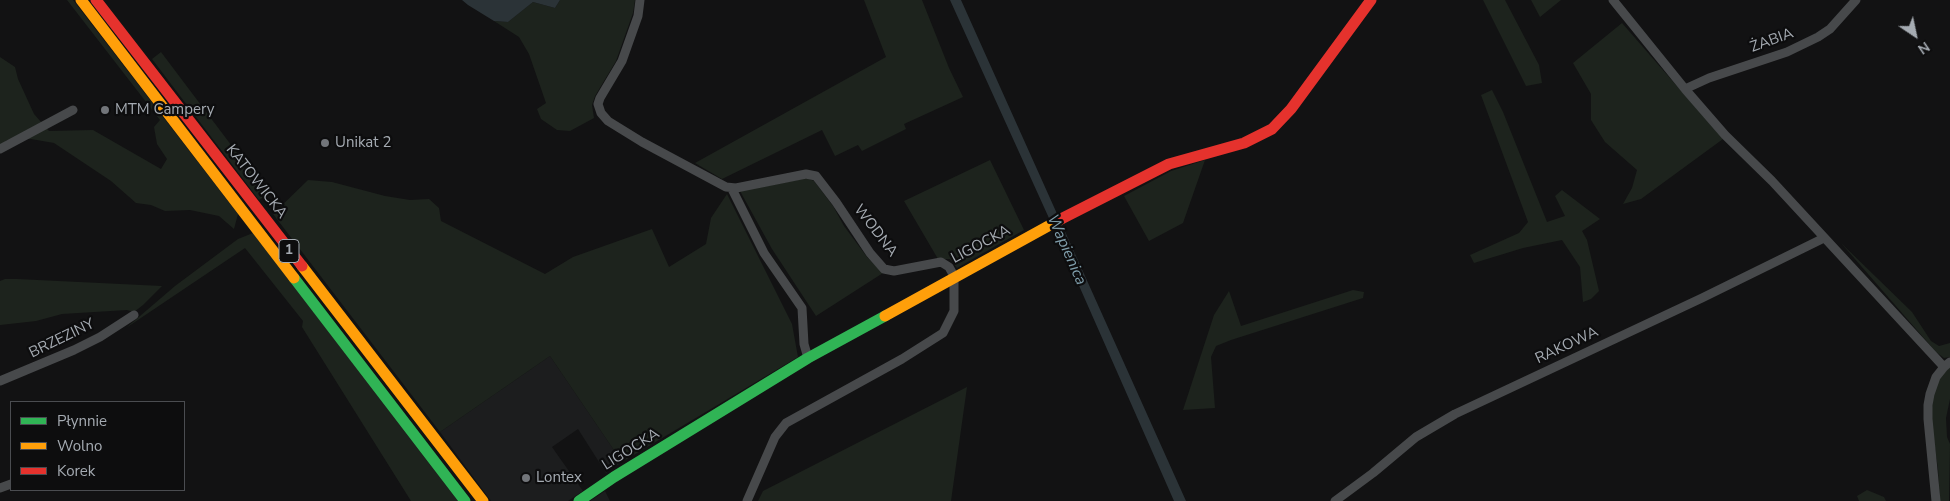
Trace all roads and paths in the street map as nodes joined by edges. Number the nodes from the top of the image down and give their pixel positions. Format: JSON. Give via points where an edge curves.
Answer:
{"nodes":[{"id":1,"x":80,"y":0,"type":"edge"},
{"id":2,"x":96,"y":0,"type":"edge"},
{"id":3,"x":640,"y":0,"type":"edge"},
{"id":4,"x":1371,"y":0,"type":"edge"},
{"id":5,"x":1613,"y":0,"type":"edge"},
{"id":6,"x":1856,"y":0,"type":"edge"},
{"id":7,"x":1685,"y":89,"type":"junction"},
{"id":8,"x":73,"y":110,"type":"dead end"},
{"id":9,"x":0,"y":149,"type":"edge"},
{"id":10,"x":732,"y":189,"type":"junction"},
{"id":11,"x":1824,"y":238,"type":"junction"},
{"id":12,"x":954,"y":276,"type":"junction"},
{"id":13,"x":134,"y":315,"type":"dead end"},
{"id":14,"x":808,"y":358,"type":"junction"},
{"id":15,"x":1947,"y":365,"type":"edge"},
{"id":16,"x":0,"y":382,"type":"edge"},
{"id":17,"x":465,"y":501,"type":"edge"},
{"id":18,"x":483,"y":501,"type":"edge"},
{"id":19,"x":579,"y":501,"type":"edge"},
{"id":20,"x":747,"y":501,"type":"edge"},
{"id":21,"x":1336,"y":501,"type":"edge"},
{"id":22,"x":1936,"y":501,"type":"edge"}],
"edges":[{"from":1,"to":17,"type":"main road","name":"KATOWICKA","number":"1"},
{"from":2,"to":18,"type":"main road","name":"KATOWICKA","number":"1"},
{"from":3,"to":10,"type":"street","via":[[638,16],[622,61],[600,98],[601,113],[642,142]]},
{"from":4,"to":12,"type":"main road","name":"LIGOCKA","via":[[1272,129],[1244,143],[1169,164]]},
{"from":5,"to":7,"type":"street"},
{"from":6,"to":7,"type":"street","name":"ŻABIA","via":[[1837,22],[1818,37],[1787,52]]},
{"from":7,"to":11,"type":"street"},
{"from":8,"to":9,"type":"street"},
{"from":10,"to":12,"type":"street","name":"WODNA","via":[[806,174],[816,176],[884,269],[894,271],[942,262]]},
{"from":10,"to":14,"type":"street","via":[[764,253],[802,308]]},
{"from":11,"to":15,"type":"street"},
{"from":11,"to":21,"type":"street","name":"RAKOWA","via":[[1455,414],[1416,437]]},
{"from":12,"to":14,"type":"main road","name":"LIGOCKA"},
{"from":12,"to":20,"type":"street","via":[[954,311],[943,333],[902,360],[786,423],[775,437]]},
{"from":13,"to":16,"type":"street","name":"BRZEZINY","via":[[74,350]]},
{"from":14,"to":19,"type":"main road","name":"LIGOCKA"},
{"from":15,"to":22,"type":"street","via":[[1936,377],[1928,405]]}]}
